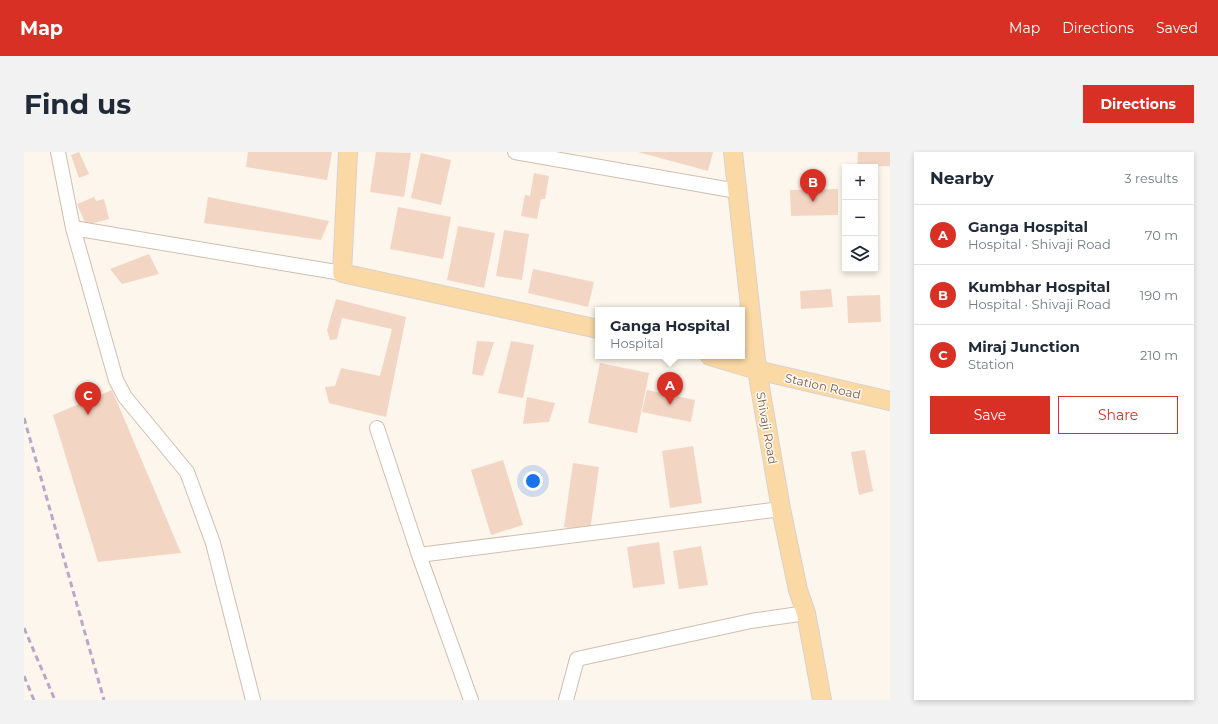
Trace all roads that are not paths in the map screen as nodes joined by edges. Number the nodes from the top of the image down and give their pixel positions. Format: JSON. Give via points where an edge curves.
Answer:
{"nodes":[{"id":1,"x":58,"y":152,"type":"edge"},
{"id":2,"x":348,"y":152,"type":"edge"},
{"id":3,"x":515,"y":152,"type":"edge"},
{"id":4,"x":733,"y":152,"type":"edge"},
{"id":5,"x":737,"y":191,"type":"junction"},
{"id":6,"x":73,"y":228,"type":"junction"},
{"id":7,"x":342,"y":273,"type":"junction"},
{"id":8,"x":595,"y":328,"type":"edge"},
{"id":9,"x":720,"y":359,"type":"edge"},
{"id":10,"x":757,"y":370,"type":"junction"},
{"id":11,"x":890,"y":402,"type":"edge"},
{"id":12,"x":377,"y":428,"type":"dead end"},
{"id":13,"x":781,"y":509,"type":"junction"},
{"id":14,"x":419,"y":555,"type":"junction"},
{"id":15,"x":806,"y":613,"type":"junction"},
{"id":16,"x":253,"y":700,"type":"edge"},
{"id":17,"x":472,"y":700,"type":"edge"},
{"id":18,"x":566,"y":700,"type":"edge"},
{"id":19,"x":822,"y":700,"type":"edge"}],
"edges":[{"from":1,"to":6,"type":"street"},
{"from":2,"to":7,"type":"main road"},
{"from":3,"to":5,"type":"street"},
{"from":4,"to":5,"type":"main road","name":"Shivaji Road"},
{"from":5,"to":10,"type":"main road","name":"Shivaji Road"},
{"from":6,"to":7,"type":"street"},
{"from":6,"to":16,"type":"street","via":[[116,380],[125,397],[187,472],[213,543]]},
{"from":7,"to":8,"type":"main road"},
{"from":9,"to":10,"type":"main road","name":"Station Road"},
{"from":10,"to":11,"type":"main road","name":"Station Road"},
{"from":10,"to":13,"type":"main road","name":"Shivaji Road"},
{"from":12,"to":14,"type":"street"},
{"from":13,"to":14,"type":"street"},
{"from":13,"to":15,"type":"main road","name":"Shivaji Road","via":[[798,590]]},
{"from":14,"to":17,"type":"street"},
{"from":15,"to":18,"type":"street","via":[[751,621],[577,659]]},
{"from":15,"to":19,"type":"main road","name":"Shivaji Road"}]}
